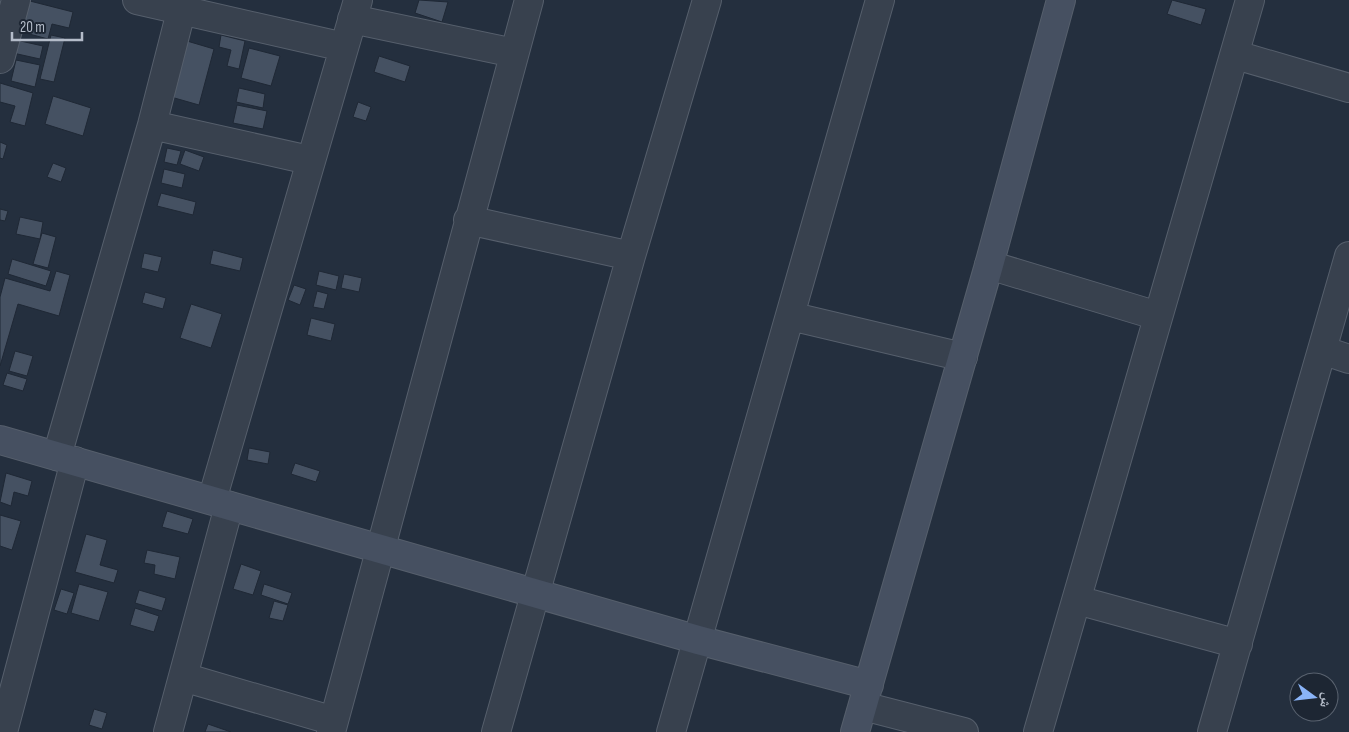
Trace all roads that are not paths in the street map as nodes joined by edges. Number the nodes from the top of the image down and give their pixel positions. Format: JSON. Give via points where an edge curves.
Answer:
{"nodes":[{"id":1,"x":16,"y":0,"type":"edge"},
{"id":2,"x":137,"y":0,"type":"edge"},
{"id":3,"x":529,"y":0,"type":"edge"},
{"id":4,"x":707,"y":0,"type":"edge"},
{"id":5,"x":880,"y":0,"type":"edge"},
{"id":6,"x":1061,"y":0,"type":"edge"},
{"id":7,"x":1250,"y":0,"type":"edge"},
{"id":8,"x":183,"y":4,"type":"edge"},
{"id":9,"x":355,"y":9,"type":"edge"},
{"id":10,"x":344,"y":47,"type":"junction"},
{"id":11,"x":514,"y":53,"type":"junction"},
{"id":12,"x":1236,"y":55,"type":"junction"},
{"id":13,"x":0,"y":59,"type":"edge"},
{"id":14,"x":1349,"y":88,"type":"edge"},
{"id":15,"x":152,"y":125,"type":"junction"},
{"id":16,"x":309,"y":160,"type":"junction"},
{"id":17,"x":468,"y":220,"type":"junction"},
{"id":18,"x":632,"y":256,"type":"junction"},
{"id":19,"x":1349,"y":256,"type":"edge"},
{"id":20,"x":989,"y":265,"type":"junction"},
{"id":21,"x":790,"y":316,"type":"junction"},
{"id":22,"x":1158,"y":316,"type":"junction"},
{"id":23,"x":1322,"y":350,"type":"junction"},
{"id":24,"x":963,"y":357,"type":"junction"},
{"id":25,"x":1349,"y":358,"type":"edge"},
{"id":26,"x":0,"y":440,"type":"edge"},
{"id":27,"x":66,"y":458,"type":"junction"},
{"id":28,"x":221,"y":503,"type":"junction"},
{"id":29,"x":380,"y":549,"type":"junction"},
{"id":30,"x":536,"y":592,"type":"junction"},
{"id":31,"x":1077,"y":600,"type":"junction"},
{"id":32,"x":698,"y":640,"type":"junction"},
{"id":33,"x":1238,"y":644,"type":"junction"},
{"id":34,"x":183,"y":676,"type":"junction"},
{"id":35,"x":866,"y":696,"type":"junction"},
{"id":36,"x":333,"y":727,"type":"edge"},
{"id":37,"x":3,"y":732,"type":"edge"},
{"id":38,"x":168,"y":732,"type":"edge"},
{"id":39,"x":496,"y":732,"type":"edge"},
{"id":40,"x":672,"y":732,"type":"edge"},
{"id":41,"x":855,"y":732,"type":"edge"},
{"id":42,"x":964,"y":732,"type":"edge"},
{"id":43,"x":1038,"y":732,"type":"edge"},
{"id":44,"x":1212,"y":732,"type":"edge"}],
"edges":[{"from":1,"to":13,"type":"street"},
{"from":2,"to":8,"type":"street"},
{"from":3,"to":11,"type":"street"},
{"from":4,"to":18,"type":"street"},
{"from":5,"to":21,"type":"street"},
{"from":6,"to":20,"type":"street"},
{"from":7,"to":12,"type":"street"},
{"from":8,"to":10,"type":"street"},
{"from":8,"to":15,"type":"street"},
{"from":9,"to":10,"type":"street"},
{"from":9,"to":11,"type":"street"},
{"from":10,"to":16,"type":"street"},
{"from":11,"to":17,"type":"street"},
{"from":12,"to":14,"type":"street"},
{"from":12,"to":22,"type":"street"},
{"from":15,"to":16,"type":"street"},
{"from":15,"to":27,"type":"street"},
{"from":16,"to":28,"type":"street"},
{"from":17,"to":18,"type":"street"},
{"from":17,"to":29,"type":"street"},
{"from":18,"to":30,"type":"street"},
{"from":19,"to":23,"type":"street"},
{"from":20,"to":22,"type":"street"},
{"from":20,"to":24,"type":"street"},
{"from":21,"to":24,"type":"street"},
{"from":21,"to":32,"type":"street"},
{"from":22,"to":31,"type":"street"},
{"from":23,"to":25,"type":"street"},
{"from":23,"to":33,"type":"street"},
{"from":24,"to":35,"type":"street"},
{"from":26,"to":27,"type":"street"},
{"from":27,"to":28,"type":"street"},
{"from":27,"to":37,"type":"street"},
{"from":28,"to":29,"type":"street"},
{"from":28,"to":34,"type":"street"},
{"from":29,"to":30,"type":"street"},
{"from":29,"to":36,"type":"street"},
{"from":30,"to":32,"type":"street"},
{"from":30,"to":39,"type":"street"},
{"from":31,"to":33,"type":"street"},
{"from":31,"to":43,"type":"street"},
{"from":32,"to":35,"type":"street"},
{"from":32,"to":40,"type":"street"},
{"from":33,"to":44,"type":"street"},
{"from":34,"to":36,"type":"street"},
{"from":34,"to":38,"type":"street"},
{"from":35,"to":41,"type":"street"},
{"from":35,"to":42,"type":"street"}]}
